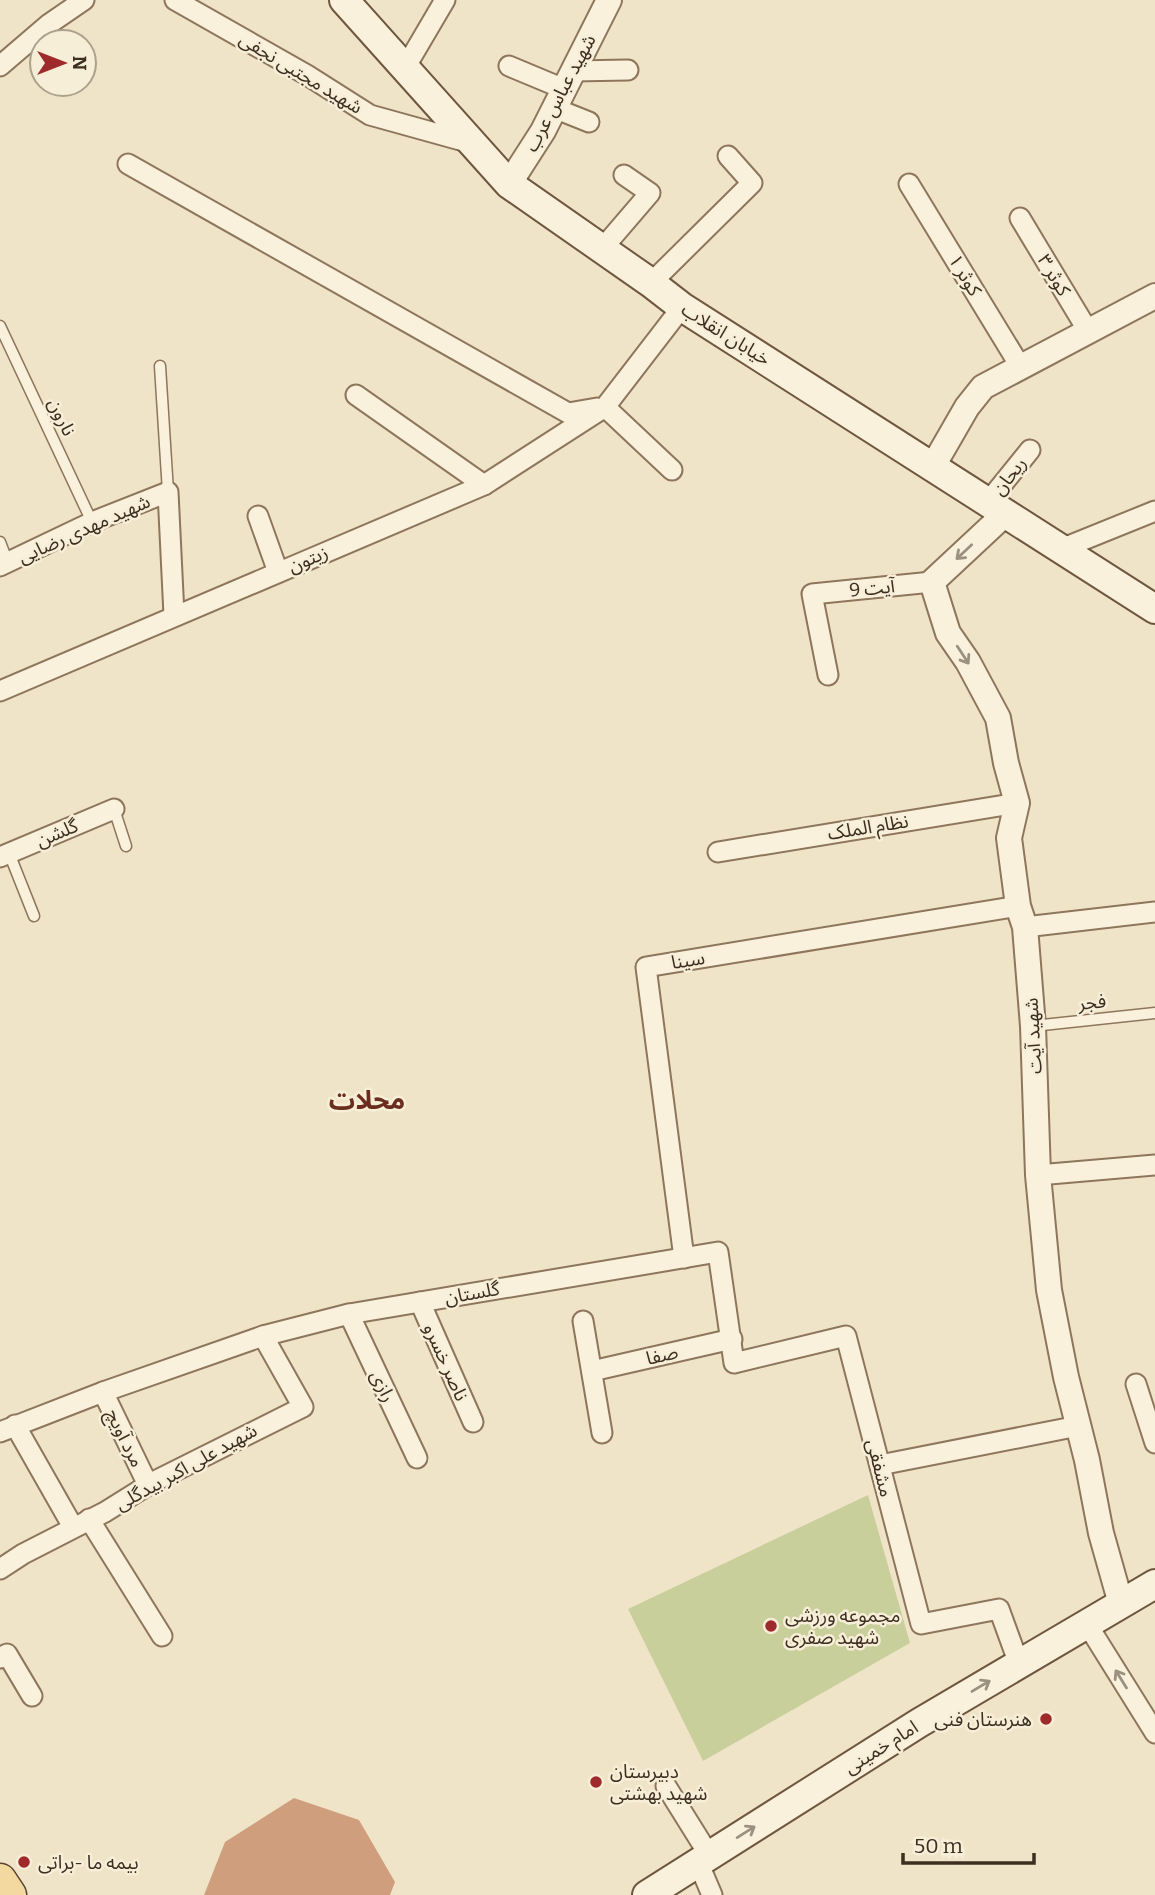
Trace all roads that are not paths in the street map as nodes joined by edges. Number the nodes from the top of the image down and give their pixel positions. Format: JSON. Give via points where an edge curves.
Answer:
{"nodes":[{"id":1,"x":84,"y":0,"type":"edge"},
{"id":2,"x":175,"y":0,"type":"edge"},
{"id":3,"x":344,"y":0,"type":"edge"},
{"id":4,"x":445,"y":0,"type":"edge"},
{"id":5,"x":609,"y":0,"type":"edge"},
{"id":6,"x":0,"y":66,"type":"edge"},
{"id":7,"x":509,"y":66,"type":"dead end"},
{"id":8,"x":405,"y":68,"type":"junction"},
{"id":9,"x":628,"y":70,"type":"dead end"},
{"id":10,"x":564,"y":90,"type":"junction"},
{"id":11,"x":589,"y":122,"type":"dead end"},
{"id":12,"x":472,"y":143,"type":"junction"},
{"id":13,"x":727,"y":156,"type":"dead end"},
{"id":14,"x":128,"y":164,"type":"dead end"},
{"id":15,"x":624,"y":176,"type":"dead end"},
{"id":16,"x":509,"y":184,"type":"junction"},
{"id":17,"x":909,"y":184,"type":"dead end"},
{"id":18,"x":1020,"y":218,"type":"dead end"},
{"id":19,"x":603,"y":249,"type":"junction"},
{"id":20,"x":651,"y":283,"type":"junction"},
{"id":21,"x":1155,"y":296,"type":"edge"},
{"id":22,"x":682,"y":307,"type":"junction"},
{"id":23,"x":0,"y":326,"type":"edge"},
{"id":24,"x":1088,"y":331,"type":"junction"},
{"id":25,"x":160,"y":366,"type":"dead end"},
{"id":26,"x":1020,"y":366,"type":"junction"},
{"id":27,"x":356,"y":395,"type":"dead end"},
{"id":28,"x":605,"y":407,"type":"junction"},
{"id":29,"x":1030,"y":450,"type":"dead end"},
{"id":30,"x":933,"y":466,"type":"junction"},
{"id":31,"x":672,"y":470,"type":"dead end"},
{"id":32,"x":484,"y":485,"type":"junction"},
{"id":33,"x":168,"y":492,"type":"junction"},
{"id":34,"x":997,"y":508,"type":"junction"},
{"id":35,"x":1155,"y":511,"type":"edge"},
{"id":36,"x":258,"y":516,"type":"dead end"},
{"id":37,"x":92,"y":522,"type":"junction"},
{"id":38,"x":0,"y":542,"type":"edge"},
{"id":39,"x":1060,"y":549,"type":"junction"},
{"id":40,"x":4,"y":564,"type":"edge"},
{"id":41,"x":278,"y":572,"type":"junction"},
{"id":42,"x":932,"y":582,"type":"junction"},
{"id":43,"x":1155,"y":609,"type":"edge"},
{"id":44,"x":174,"y":615,"type":"junction"},
{"id":45,"x":828,"y":675,"type":"dead end"},
{"id":46,"x":0,"y":691,"type":"edge"},
{"id":47,"x":1017,"y":803,"type":"junction"},
{"id":48,"x":114,"y":809,"type":"joint"},
{"id":49,"x":126,"y":846,"type":"dead end"},
{"id":50,"x":718,"y":852,"type":"dead end"},
{"id":51,"x":4,"y":855,"type":"edge"},
{"id":52,"x":1155,"y":912,"type":"edge"},
{"id":53,"x":34,"y":916,"type":"dead end"},
{"id":54,"x":1022,"y":917,"type":"junction"},
{"id":55,"x":1155,"y":1013,"type":"edge"},
{"id":56,"x":1033,"y":1026,"type":"junction"},
{"id":57,"x":1155,"y":1165,"type":"edge"},
{"id":58,"x":1038,"y":1175,"type":"junction"},
{"id":59,"x":684,"y":1258,"type":"junction"},
{"id":60,"x":419,"y":1302,"type":"junction"},
{"id":61,"x":349,"y":1314,"type":"junction"},
{"id":62,"x":583,"y":1321,"type":"dead end"},
{"id":63,"x":263,"y":1336,"type":"junction"},
{"id":64,"x":846,"y":1336,"type":"joint"},
{"id":65,"x":732,"y":1339,"type":"junction"},
{"id":66,"x":592,"y":1371,"type":"junction"},
{"id":67,"x":1136,"y":1384,"type":"dead end"},
{"id":68,"x":103,"y":1392,"type":"junction"},
{"id":69,"x":473,"y":1422,"type":"dead end"},
{"id":70,"x":1078,"y":1426,"type":"junction"},
{"id":71,"x":7,"y":1429,"type":"edge"},
{"id":72,"x":602,"y":1433,"type":"dead end"},
{"id":73,"x":1155,"y":1443,"type":"edge"},
{"id":74,"x":417,"y":1458,"type":"dead end"},
{"id":75,"x":880,"y":1465,"type":"junction"},
{"id":76,"x":148,"y":1485,"type":"junction"},
{"id":77,"x":81,"y":1523,"type":"junction"},
{"id":78,"x":0,"y":1569,"type":"edge"},
{"id":79,"x":1155,"y":1584,"type":"edge"},
{"id":80,"x":1121,"y":1604,"type":"junction"},
{"id":81,"x":1087,"y":1624,"type":"junction"},
{"id":82,"x":162,"y":1636,"type":"dead end"},
{"id":83,"x":0,"y":1658,"type":"edge"},
{"id":84,"x":1019,"y":1664,"type":"junction"},
{"id":85,"x":32,"y":1696,"type":"dead end"},
{"id":86,"x":1155,"y":1733,"type":"edge"},
{"id":87,"x":666,"y":1786,"type":"dead end"},
{"id":88,"x":704,"y":1859,"type":"junction"},
{"id":89,"x":0,"y":1880,"type":"edge"},
{"id":90,"x":10,"y":1895,"type":"edge"},
{"id":91,"x":648,"y":1895,"type":"edge"},
{"id":92,"x":712,"y":1895,"type":"edge"}],
"edges":[{"from":1,"to":6,"type":"street"},
{"from":2,"to":12,"type":"street","name":"شهید مجتبی نجفی","via":[[370,115]]},
{"from":3,"to":8,"type":"main road","name":"خیابان انقلاب"},
{"from":4,"to":8,"type":"street"},
{"from":5,"to":10,"type":"street","name":"شهید عباس عرب"},
{"from":7,"to":10,"type":"street"},
{"from":8,"to":12,"type":"main road","name":"خیابان انقلاب"},
{"from":9,"to":10,"type":"street"},
{"from":10,"to":11,"type":"street"},
{"from":10,"to":16,"type":"street","name":"شهید عباس عرب"},
{"from":12,"to":16,"type":"main road","name":"خیابان انقلاب"},
{"from":13,"to":20,"type":"street","via":[[752,183]]},
{"from":14,"to":28,"type":"street","via":[[568,413]]},
{"from":15,"to":19,"type":"street","via":[[650,193]]},
{"from":16,"to":19,"type":"main road","name":"خیابان انقلاب"},
{"from":17,"to":26,"type":"street","name":"کوثر ۱"},
{"from":18,"to":24,"type":"street","name":"کوثر ۳"},
{"from":19,"to":20,"type":"main road","name":"خیابان انقلاب"},
{"from":20,"to":22,"type":"main road","name":"خیابان انقلاب"},
{"from":21,"to":24,"type":"street"},
{"from":22,"to":28,"type":"street","name":"زیتون"},
{"from":22,"to":30,"type":"main road","name":"خیابان انقلاب"},
{"from":23,"to":37,"type":"lane","name":"نارون"},
{"from":24,"to":26,"type":"street"},
{"from":25,"to":33,"type":"lane"},
{"from":26,"to":30,"type":"street","via":[[984,387]]},
{"from":27,"to":32,"type":"street"},
{"from":28,"to":31,"type":"street"},
{"from":28,"to":32,"type":"street","name":"زیتون"},
{"from":29,"to":34,"type":"street","name":"ریحان"},
{"from":30,"to":34,"type":"main road","name":"خیابان انقلاب"},
{"from":32,"to":41,"type":"street","name":"زیتون"},
{"from":33,"to":37,"type":"street","name":"شهید مهدی رضایی"},
{"from":33,"to":44,"type":"street"},
{"from":34,"to":39,"type":"main road","name":"خیابان انقلاب"},
{"from":34,"to":42,"type":"street","one_way":true},
{"from":35,"to":39,"type":"street"},
{"from":36,"to":41,"type":"street"},
{"from":37,"to":40,"type":"street","name":"شهید مهدی رضایی"},
{"from":38,"to":40,"type":"lane"},
{"from":39,"to":43,"type":"main road","name":"خیابان انقلاب"},
{"from":41,"to":44,"type":"street","name":"زیتون"},
{"from":42,"to":45,"type":"street","name":"آیت 9","via":[[813,594]]},
{"from":42,"to":47,"type":"street","name":"شهید آیت","one_way":true,"via":[[948,633],[998,718]]},
{"from":44,"to":46,"type":"street","name":"زیتون"},
{"from":47,"to":50,"type":"street","name":"نظام الملک"},
{"from":47,"to":54,"type":"street","name":"شهید آیت","via":[[1009,838]]},
{"from":48,"to":49,"type":"lane"},
{"from":48,"to":51,"type":"street","name":"گلشن"},
{"from":51,"to":53,"type":"lane"},
{"from":52,"to":54,"type":"street"},
{"from":54,"to":56,"type":"street","name":"شهید آیت"},
{"from":54,"to":59,"type":"street","name":"سینا","via":[[646,967]]},
{"from":55,"to":56,"type":"lane","name":"فجر"},
{"from":56,"to":58,"type":"street","name":"شهید آیت"},
{"from":57,"to":58,"type":"street"},
{"from":58,"to":70,"type":"street","name":"شهید آیت","via":[[1049,1290]]},
{"from":59,"to":60,"type":"street","name":"گلستان"},
{"from":59,"to":65,"type":"street","name":"گلستان","via":[[718,1252]]},
{"from":60,"to":61,"type":"street","name":"گلستان"},
{"from":60,"to":69,"type":"street","name":"ناصر خسرو"},
{"from":61,"to":63,"type":"street","name":"گلستان"},
{"from":61,"to":74,"type":"street","name":"رازی"},
{"from":62,"to":66,"type":"street"},
{"from":63,"to":68,"type":"street","name":"گلستان"},
{"from":63,"to":76,"type":"street","name":"شهید علی اکبر بیدگلی","via":[[303,1407]]},
{"from":64,"to":65,"type":"street","name":"گلستان","via":[[734,1363]]},
{"from":64,"to":75,"type":"street","name":"مشفقی"},
{"from":65,"to":66,"type":"street","name":"صفا"},
{"from":66,"to":72,"type":"street"},
{"from":67,"to":73,"type":"street"},
{"from":68,"to":71,"type":"street","name":"گلستان"},
{"from":68,"to":76,"type":"street","name":"مرد آویچ"},
{"from":70,"to":75,"type":"street"},
{"from":70,"to":80,"type":"street","name":"شهید آیت"},
{"from":71,"to":77,"type":"street","name":"گلستان"},
{"from":75,"to":84,"type":"street","name":"مشفقی","via":[[921,1624],[999,1609]]},
{"from":76,"to":77,"type":"street","name":"شهید علی اکبر بیدگلی"},
{"from":77,"to":78,"type":"street","name":"شهید علی اکبر بیدگلی"},
{"from":77,"to":82,"type":"street","name":"گلستان"},
{"from":79,"to":80,"type":"main road","name":"امام خمینی"},
{"from":80,"to":81,"type":"main road","name":"امام خمینی"},
{"from":81,"to":84,"type":"main road","name":"امام خمینی"},
{"from":86,"to":81,"type":"street","one_way":true},
{"from":83,"to":85,"type":"street","via":[[7,1654]]},
{"from":88,"to":84,"type":"main road","name":"امام خمینی","one_way":true},
{"from":87,"to":88,"type":"street"},
{"from":88,"to":91,"type":"main road","name":"امام خمینی"},
{"from":88,"to":92,"type":"street"},
{"from":89,"to":90,"type":"main road"}]}
